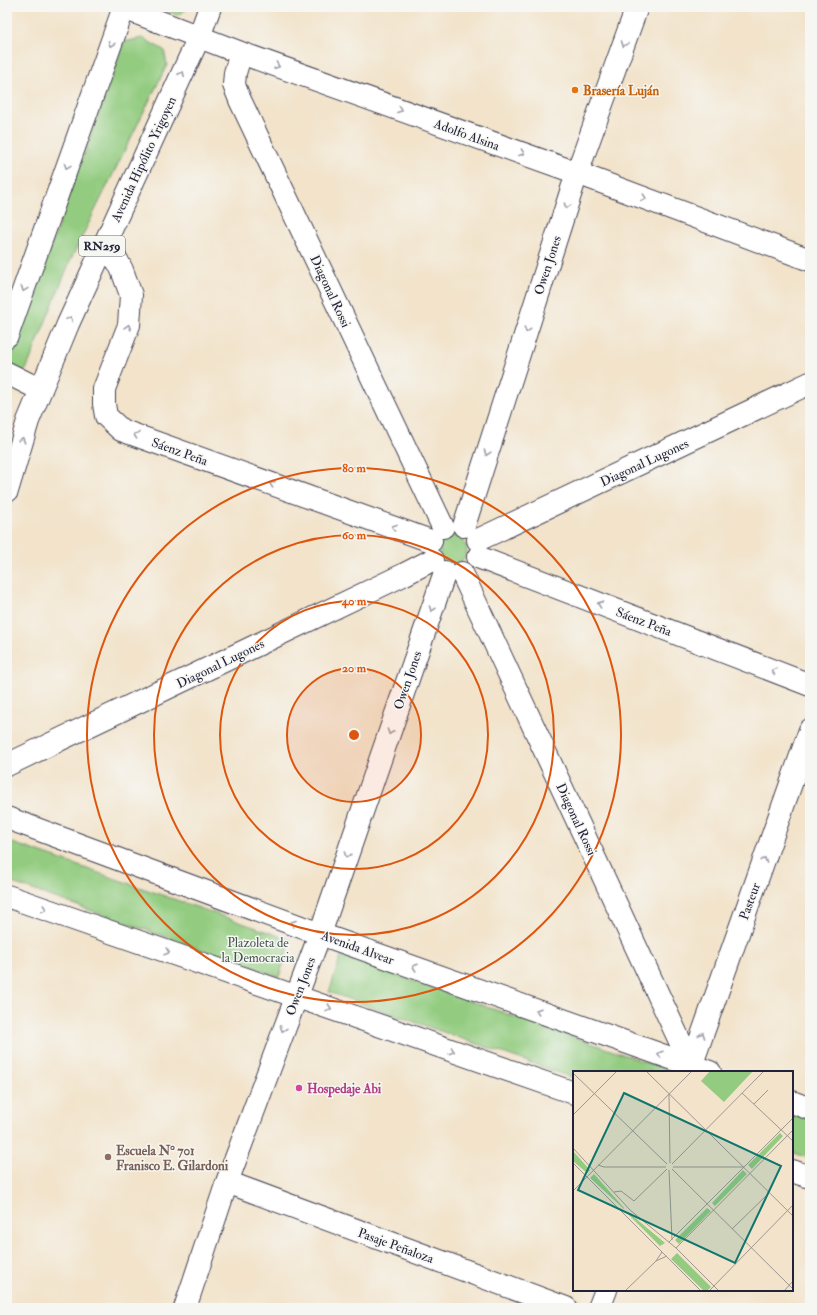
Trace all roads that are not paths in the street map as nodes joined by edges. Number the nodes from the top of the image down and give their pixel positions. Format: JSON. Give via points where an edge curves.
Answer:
{"nodes":[{"id":1,"x":123,"y":7,"type":"edge"},
{"id":2,"x":210,"y":7,"type":"edge"},
{"id":3,"x":637,"y":7,"type":"edge"},
{"id":4,"x":199,"y":37,"type":"junction"},
{"id":5,"x":240,"y":53,"type":"junction"},
{"id":6,"x":577,"y":173,"type":"junction"},
{"id":7,"x":102,"y":246,"type":"junction"},
{"id":8,"x":810,"y":260,"type":"edge"},
{"id":9,"x":7,"y":336,"type":"edge"},
{"id":10,"x":7,"y":373,"type":"edge"},
{"id":11,"x":810,"y":383,"type":"edge"},
{"id":12,"x":41,"y":390,"type":"junction"},
{"id":13,"x":7,"y":491,"type":"edge"},
{"id":14,"x":454,"y":549,"type":"junction"},
{"id":15,"x":810,"y":685,"type":"edge"},
{"id":16,"x":810,"y":730,"type":"edge"},
{"id":17,"x":7,"y":765,"type":"edge"},
{"id":18,"x":7,"y":818,"type":"edge"},
{"id":19,"x":7,"y":896,"type":"edge"},
{"id":20,"x":320,"y":934,"type":"junction"},
{"id":21,"x":296,"y":996,"type":"junction"},
{"id":22,"x":697,"y":1070,"type":"edge"},
{"id":23,"x":573,"y":1093,"type":"edge"},
{"id":24,"x":793,"y":1102,"type":"edge"},
{"id":25,"x":810,"y":1109,"type":"edge"},
{"id":26,"x":793,"y":1171,"type":"edge"},
{"id":27,"x":810,"y":1177,"type":"edge"},
{"id":28,"x":227,"y":1182,"type":"junction"},
{"id":29,"x":606,"y":1291,"type":"edge"},
{"id":30,"x":185,"y":1308,"type":"edge"},
{"id":31,"x":566,"y":1308,"type":"edge"},
{"id":32,"x":599,"y":1308,"type":"edge"}],
"edges":[{"from":1,"to":4,"type":"main road","name":"Adolfo Alsina"},
{"from":1,"to":9,"type":"main road","one_way":true},
{"from":2,"to":4,"type":"main road","name":"Avenida Hipólito Yrigoyen","number":"RN259"},
{"from":3,"to":6,"type":"main road","name":"Owen Jones","one_way":true},
{"from":4,"to":5,"type":"main road","name":"Adolfo Alsina"},
{"from":7,"to":4,"type":"main road","name":"Avenida Hipólito Yrigoyen","number":"RN259","one_way":true},
{"from":5,"to":6,"type":"main road","name":"Adolfo Alsina","one_way":true},
{"from":5,"to":14,"type":"main road","name":"Diagonal Rossi","via":[[234,85],[240,100]]},
{"from":6,"to":8,"type":"main road","name":"Adolfo Alsina","one_way":true},
{"from":6,"to":14,"type":"main road","name":"Owen Jones","one_way":true},
{"from":12,"to":7,"type":"main road","name":"Avenida Hipólito Yrigoyen","number":"RN259","one_way":true},
{"from":14,"to":7,"type":"main road","name":"Sáenz Peña","one_way":true,"via":[[122,430],[106,416],[104,389],[129,325],[131,295],[118,262]]},
{"from":10,"to":12,"type":"main road"},
{"from":11,"to":14,"type":"main road","name":"Diagonal Lugones"},
{"from":13,"to":12,"type":"main road","name":"Avenida Hipólito Yrigoyen","number":"RN259","one_way":true,"via":[[28,421]]},
{"from":15,"to":14,"type":"main road","name":"Sáenz Peña","one_way":true},
{"from":14,"to":17,"type":"main road","name":"Diagonal Lugones"},
{"from":14,"to":20,"type":"main road","name":"Owen Jones","one_way":true},
{"from":14,"to":22,"type":"main road","name":"Diagonal Rossi"},
{"from":22,"to":16,"type":"main road","name":"Pasteur","one_way":true},
{"from":20,"to":18,"type":"main road","name":"Avenida Alvear","one_way":true},
{"from":19,"to":21,"type":"main road","one_way":true},
{"from":20,"to":21,"type":"main road","name":"Owen Jones"},
{"from":22,"to":20,"type":"main road","name":"Avenida Alvear","one_way":true},
{"from":21,"to":23,"type":"main road","one_way":true},
{"from":21,"to":28,"type":"main road","name":"Owen Jones","one_way":true},
{"from":24,"to":25,"type":"main road"},
{"from":26,"to":27,"type":"main road"},
{"from":28,"to":30,"type":"main road","name":"Owen Jones"},
{"from":28,"to":31,"type":"main road","name":"Pasaje Peñaloza"},
{"from":29,"to":32,"type":"main road"}]}
